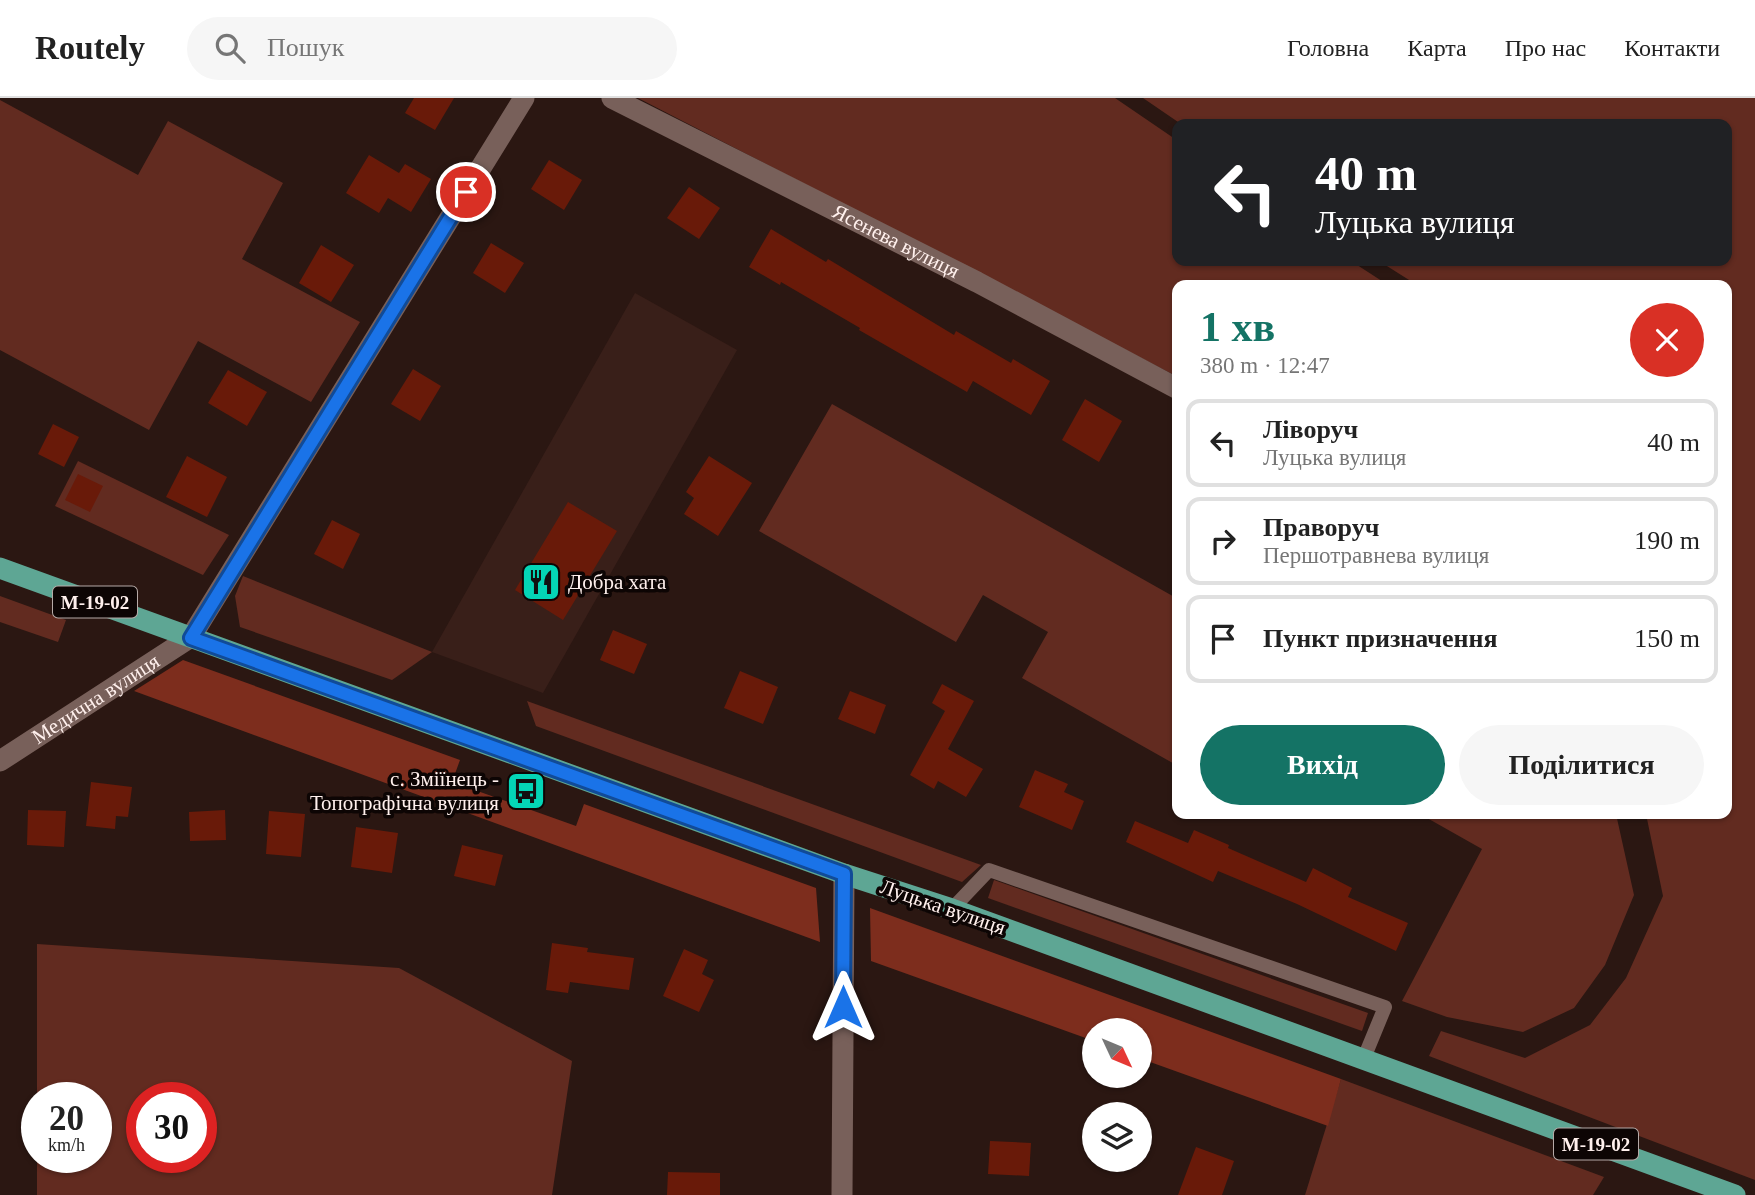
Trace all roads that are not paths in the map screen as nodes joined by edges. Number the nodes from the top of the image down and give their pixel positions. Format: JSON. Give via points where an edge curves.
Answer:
{"nodes":[{"id":1,"x":524,"y":98,"type":"edge"},
{"id":2,"x":612,"y":98,"type":"edge"},
{"id":3,"x":1172,"y":386,"type":"edge"},
{"id":4,"x":0,"y":568,"type":"edge"},
{"id":5,"x":191,"y":638,"type":"junction"},
{"id":6,"x":0,"y":761,"type":"edge"},
{"id":7,"x":844,"y":874,"type":"junction"},
{"id":8,"x":952,"y":909,"type":"junction"},
{"id":9,"x":1364,"y":1058,"type":"junction"},
{"id":10,"x":842,"y":1195,"type":"edge"},
{"id":11,"x":1735,"y":1195,"type":"edge"}],
"edges":[{"from":1,"to":5,"type":"street"},
{"from":2,"to":3,"type":"street","name":"Ясенева вулиця"},
{"from":4,"to":5,"type":"main road","name":"Луцька вулиця","number":"М-19-02"},
{"from":5,"to":6,"type":"street","name":"Медична вулиця"},
{"from":5,"to":7,"type":"main road","name":"Луцька вулиця","number":"М-19-02"},
{"from":7,"to":8,"type":"main road","name":"Луцька вулиця","number":"М-19-02"},
{"from":7,"to":10,"type":"street"},
{"from":8,"to":9,"type":"main road","name":"Луцька вулиця","number":"М-19-02"},
{"from":8,"to":9,"type":"lane","via":[[989,870],[1385,1007]]},
{"from":9,"to":11,"type":"main road","name":"Луцька вулиця","number":"М-19-02"}]}
